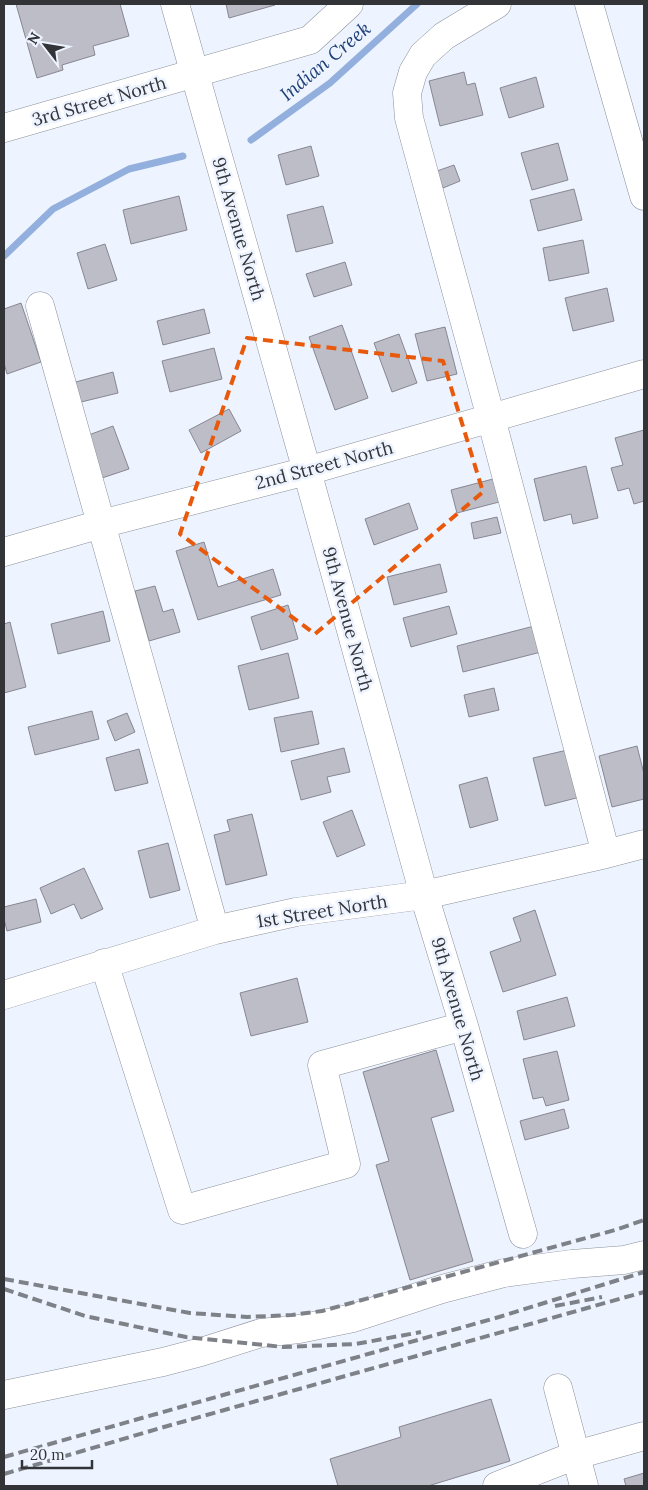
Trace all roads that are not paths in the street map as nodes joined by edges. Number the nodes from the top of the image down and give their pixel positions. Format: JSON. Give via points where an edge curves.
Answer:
{"nodes":[{"id":1,"x":175,"y":4,"type":"edge"},
{"id":2,"x":349,"y":4,"type":"edge"},
{"id":3,"x":497,"y":4,"type":"edge"},
{"id":4,"x":589,"y":4,"type":"edge"},
{"id":5,"x":195,"y":73,"type":"junction"},
{"id":6,"x":4,"y":128,"type":"edge"},
{"id":7,"x":644,"y":196,"type":"edge"},
{"id":8,"x":40,"y":306,"type":"dead end"},
{"id":9,"x":644,"y":374,"type":"edge"},
{"id":10,"x":491,"y":418,"type":"junction"},
{"id":11,"x":307,"y":470,"type":"junction"},
{"id":12,"x":101,"y":524,"type":"junction"},
{"id":13,"x":4,"y":552,"type":"edge"},
{"id":14,"x":644,"y":844,"type":"edge"},
{"id":15,"x":606,"y":854,"type":"junction"},
{"id":16,"x":424,"y":895,"type":"junction"},
{"id":17,"x":215,"y":930,"type":"junction"},
{"id":18,"x":104,"y":963,"type":"junction"},
{"id":19,"x":4,"y":995,"type":"edge"},
{"id":20,"x":464,"y":1026,"type":"junction"},
{"id":21,"x":523,"y":1234,"type":"dead end"},
{"id":22,"x":644,"y":1255,"type":"edge"},
{"id":23,"x":558,"y":1388,"type":"dead end"},
{"id":24,"x":4,"y":1395,"type":"edge"},
{"id":25,"x":644,"y":1436,"type":"edge"},
{"id":26,"x":576,"y":1456,"type":"junction"},
{"id":27,"x":502,"y":1485,"type":"edge"},
{"id":28,"x":584,"y":1486,"type":"edge"}],
"edges":[{"from":1,"to":5,"type":"street","name":"9th Avenue North"},
{"from":2,"to":5,"type":"street","name":"3rd Street North","via":[[310,40]]},
{"from":3,"to":10,"type":"street","via":[[444,36],[423,54],[407,92],[409,118]]},
{"from":4,"to":7,"type":"street"},
{"from":5,"to":6,"type":"street","name":"3rd Street North"},
{"from":5,"to":11,"type":"street","name":"9th Avenue North"},
{"from":8,"to":12,"type":"street"},
{"from":9,"to":10,"type":"street","name":"2nd Street North"},
{"from":10,"to":11,"type":"street","name":"2nd Street North"},
{"from":10,"to":15,"type":"street"},
{"from":11,"to":12,"type":"street","name":"2nd Street North"},
{"from":11,"to":16,"type":"street","name":"9th Avenue North"},
{"from":12,"to":13,"type":"street","name":"2nd Street North"},
{"from":12,"to":17,"type":"street"},
{"from":14,"to":15,"type":"street","name":"1st Street North"},
{"from":15,"to":16,"type":"street","name":"1st Street North"},
{"from":16,"to":17,"type":"street","name":"1st Street North","via":[[296,912]]},
{"from":16,"to":20,"type":"street","name":"9th Avenue North"},
{"from":17,"to":18,"type":"street","name":"1st Street North"},
{"from":18,"to":19,"type":"street","name":"1st Street North"},
{"from":18,"to":20,"type":"street","via":[[182,1210],[346,1164],[322,1065]]},
{"from":20,"to":21,"type":"street","name":"9th Avenue North"},
{"from":22,"to":24,"type":"street","via":[[504,1273],[353,1318],[261,1333],[163,1362]]},
{"from":23,"to":26,"type":"street"},
{"from":25,"to":26,"type":"street"},
{"from":26,"to":27,"type":"street"},
{"from":26,"to":28,"type":"street"}]}
